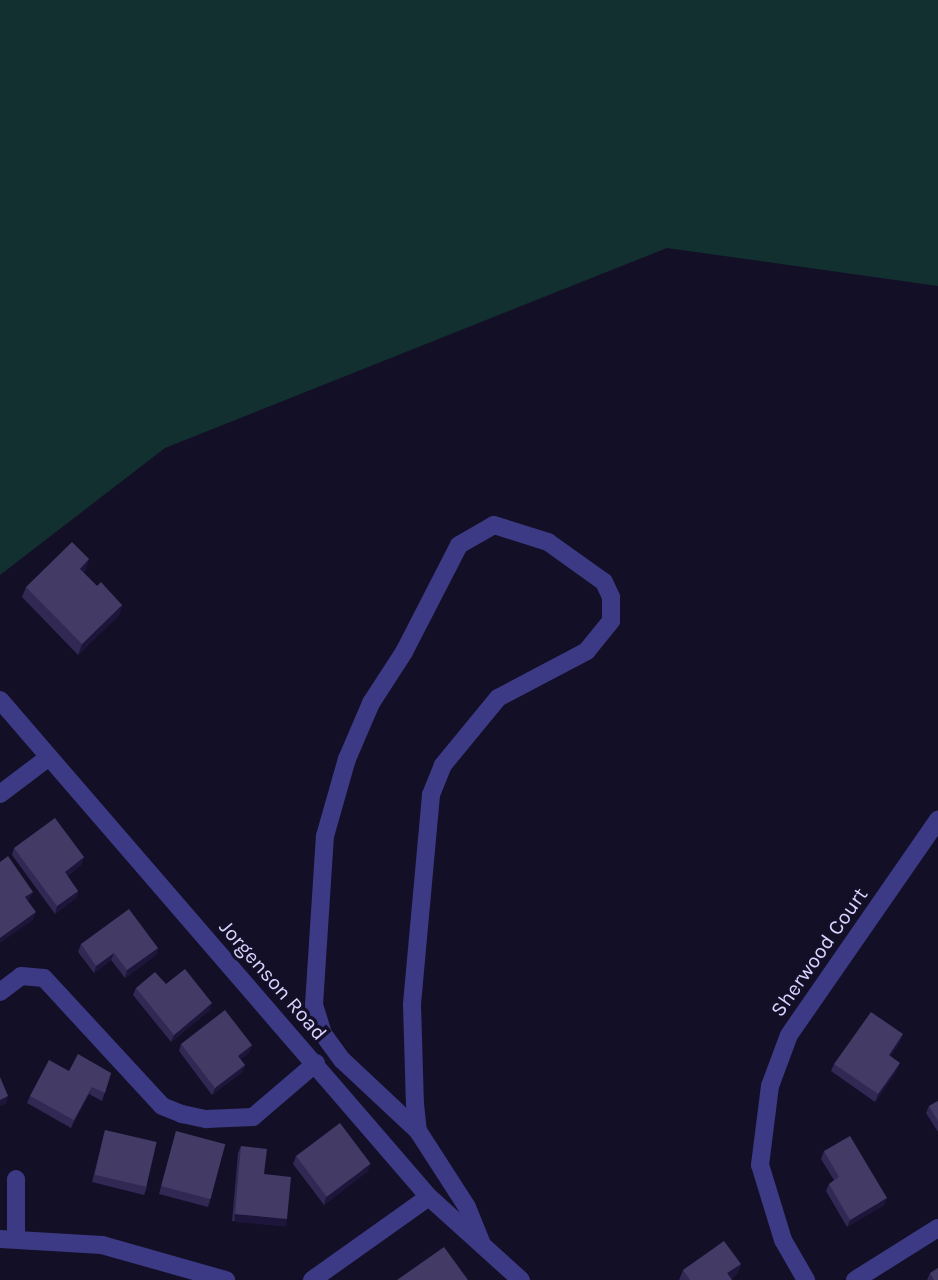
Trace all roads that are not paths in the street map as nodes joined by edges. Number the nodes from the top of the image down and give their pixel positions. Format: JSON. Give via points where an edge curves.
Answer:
{"nodes":[{"id":1,"x":0,"y":700,"type":"edge"},
{"id":2,"x":49,"y":757,"type":"junction"},
{"id":3,"x":0,"y":794,"type":"edge"},
{"id":4,"x":938,"y":820,"type":"edge"},
{"id":5,"x":0,"y":992,"type":"edge"},
{"id":6,"x":316,"y":1063,"type":"junction"},
{"id":7,"x":418,"y":1131,"type":"junction"},
{"id":8,"x":16,"y":1179,"type":"dead end"},
{"id":9,"x":429,"y":1197,"type":"junction"},
{"id":10,"x":938,"y":1228,"type":"edge"},
{"id":11,"x":8,"y":1239,"type":"edge"},
{"id":12,"x":481,"y":1241,"type":"junction"},
{"id":13,"x":226,"y":1280,"type":"edge"},
{"id":14,"x":312,"y":1280,"type":"edge"},
{"id":15,"x":521,"y":1280,"type":"edge"},
{"id":16,"x":806,"y":1280,"type":"edge"},
{"id":17,"x":855,"y":1280,"type":"edge"}],
"edges":[{"from":1,"to":2,"type":"street","name":"Jorgenson Road"},
{"from":2,"to":3,"type":"street"},
{"from":2,"to":6,"type":"street","name":"Jorgenson Road"},
{"from":4,"to":16,"type":"street","name":"Sherwood Court","via":[[789,1035],[770,1086],[760,1166],[783,1240]]},
{"from":5,"to":6,"type":"street","via":[[21,976],[44,978],[162,1106],[182,1114],[206,1119],[253,1117]]},
{"from":6,"to":9,"type":"street","name":"Jorgenson Road"},
{"from":7,"to":7,"type":"street","via":[[412,1006],[431,795],[443,765],[498,698],[587,651],[611,621],[611,597],[604,582],[548,542],[494,525],[459,545],[404,652],[371,703],[347,759],[325,836],[314,1005],[323,1034],[342,1060]]},
{"from":7,"to":12,"type":"street","via":[[467,1207]]},
{"from":8,"to":11,"type":"street"},
{"from":9,"to":12,"type":"street","name":"Jorgenson Road"},
{"from":9,"to":14,"type":"street"},
{"from":10,"to":17,"type":"street"},
{"from":11,"to":13,"type":"street","via":[[102,1245]]},
{"from":12,"to":15,"type":"street","name":"Jorgenson Road"}]}
